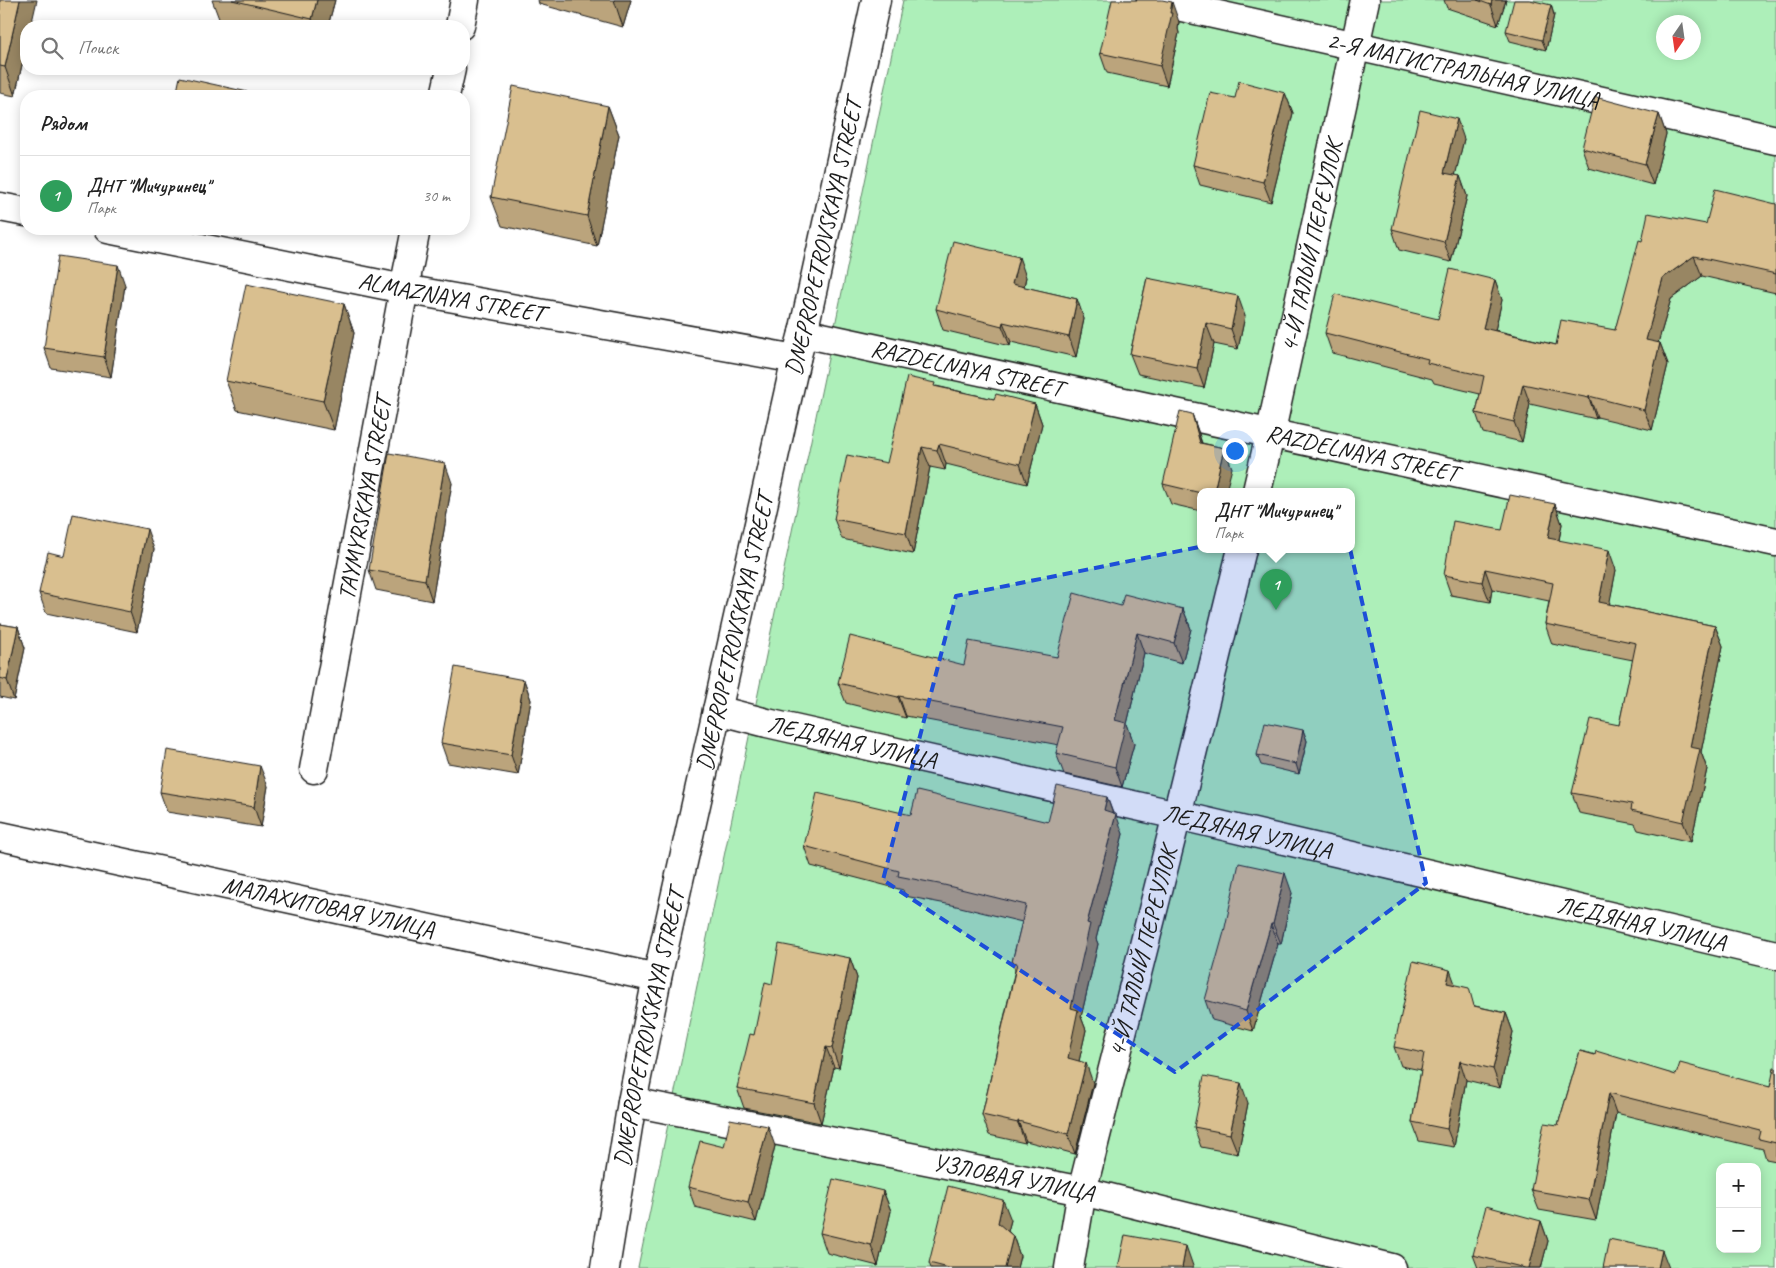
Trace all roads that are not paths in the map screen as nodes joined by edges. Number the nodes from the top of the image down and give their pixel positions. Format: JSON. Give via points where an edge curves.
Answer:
{"nodes":[{"id":1,"x":465,"y":0,"type":"edge"},
{"id":2,"x":876,"y":0,"type":"edge"},
{"id":3,"x":1151,"y":0,"type":"edge"},
{"id":4,"x":1365,"y":0,"type":"edge"},
{"id":5,"x":461,"y":20,"type":"edge"},
{"id":6,"x":1355,"y":46,"type":"junction"},
{"id":7,"x":449,"y":75,"type":"edge"},
{"id":8,"x":446,"y":90,"type":"edge"},
{"id":9,"x":1776,"y":140,"type":"edge"},
{"id":10,"x":0,"y":207,"type":"edge"},
{"id":11,"x":20,"y":211,"type":"edge"},
{"id":12,"x":138,"y":235,"type":"edge"},
{"id":13,"x":415,"y":235,"type":"edge"},
{"id":14,"x":404,"y":289,"type":"junction"},
{"id":15,"x":803,"y":333,"type":"junction"},
{"id":16,"x":796,"y":359,"type":"junction"},
{"id":17,"x":1270,"y":435,"type":"junction"},
{"id":18,"x":1257,"y":488,"type":"edge"},
{"id":19,"x":1776,"y":542,"type":"edge"},
{"id":20,"x":1241,"y":553,"type":"edge"},
{"id":21,"x":717,"y":710,"type":"junction"},
{"id":22,"x":314,"y":769,"type":"dead end"},
{"id":23,"x":1177,"y":815,"type":"junction"},
{"id":24,"x":0,"y":836,"type":"edge"},
{"id":25,"x":1776,"y":955,"type":"edge"},
{"id":26,"x":657,"y":978,"type":"junction"},
{"id":27,"x":632,"y":1102,"type":"junction"},
{"id":28,"x":1082,"y":1191,"type":"junction"},
{"id":29,"x":605,"y":1268,"type":"edge"},
{"id":30,"x":1069,"y":1268,"type":"edge"},
{"id":31,"x":1392,"y":1268,"type":"edge"}],
"edges":[{"from":1,"to":5,"type":"street"},
{"from":2,"to":15,"type":"street","name":"DNEPROPETROVSKAYA STREET"},
{"from":3,"to":6,"type":"street","name":"2-Я МАГИСТРАЛЬНАЯ УЛИЦА"},
{"from":4,"to":6,"type":"street","name":"4-Й ТАЛЫЙ ПЕРЕУЛОК"},
{"from":6,"to":9,"type":"street","name":"2-Я МАГИСТРАЛЬНАЯ УЛИЦА"},
{"from":6,"to":17,"type":"street","name":"4-Й ТАЛЫЙ ПЕРЕУЛОК"},
{"from":7,"to":8,"type":"street"},
{"from":10,"to":11,"type":"street"},
{"from":12,"to":14,"type":"street","name":"ALMAZNAYA STREET"},
{"from":13,"to":14,"type":"street","name":"TAYMYRSKAYA STREET"},
{"from":14,"to":16,"type":"street","name":"ALMAZNAYA STREET"},
{"from":14,"to":22,"type":"street","name":"TAYMYRSKAYA STREET"},
{"from":15,"to":16,"type":"street","name":"DNEPROPETROVSKAYA STREET"},
{"from":15,"to":17,"type":"street","name":"RAZDELNAYA STREET"},
{"from":16,"to":21,"type":"street","name":"DNEPROPETROVSKAYA STREET"},
{"from":17,"to":18,"type":"street","name":"4-Й ТАЛЫЙ ПЕРЕУЛОК"},
{"from":17,"to":19,"type":"street","name":"RAZDELNAYA STREET"},
{"from":20,"to":23,"type":"street","name":"4-Й ТАЛЫЙ ПЕРЕУЛОК"},
{"from":21,"to":23,"type":"street","name":"ЛЕДЯНАЯ УЛИЦА"},
{"from":21,"to":26,"type":"street","name":"DNEPROPETROVSKAYA STREET"},
{"from":23,"to":25,"type":"street","name":"ЛЕДЯНАЯ УЛИЦА"},
{"from":23,"to":28,"type":"street","name":"4-Й ТАЛЫЙ ПЕРЕУЛОК"},
{"from":24,"to":26,"type":"street","name":"МАЛАХИТОВАЯ УЛИЦА"},
{"from":26,"to":27,"type":"street","name":"DNEPROPETROVSKAYA STREET"},
{"from":27,"to":28,"type":"street","name":"УЗЛОВАЯ УЛИЦА"},
{"from":27,"to":29,"type":"street","name":"DNEPROPETROVSKAYA STREET"},
{"from":28,"to":30,"type":"street","name":"4-Й ТАЛЫЙ ПЕРЕУЛОК"},
{"from":28,"to":31,"type":"street","name":"УЗЛОВАЯ УЛИЦА"}]}
